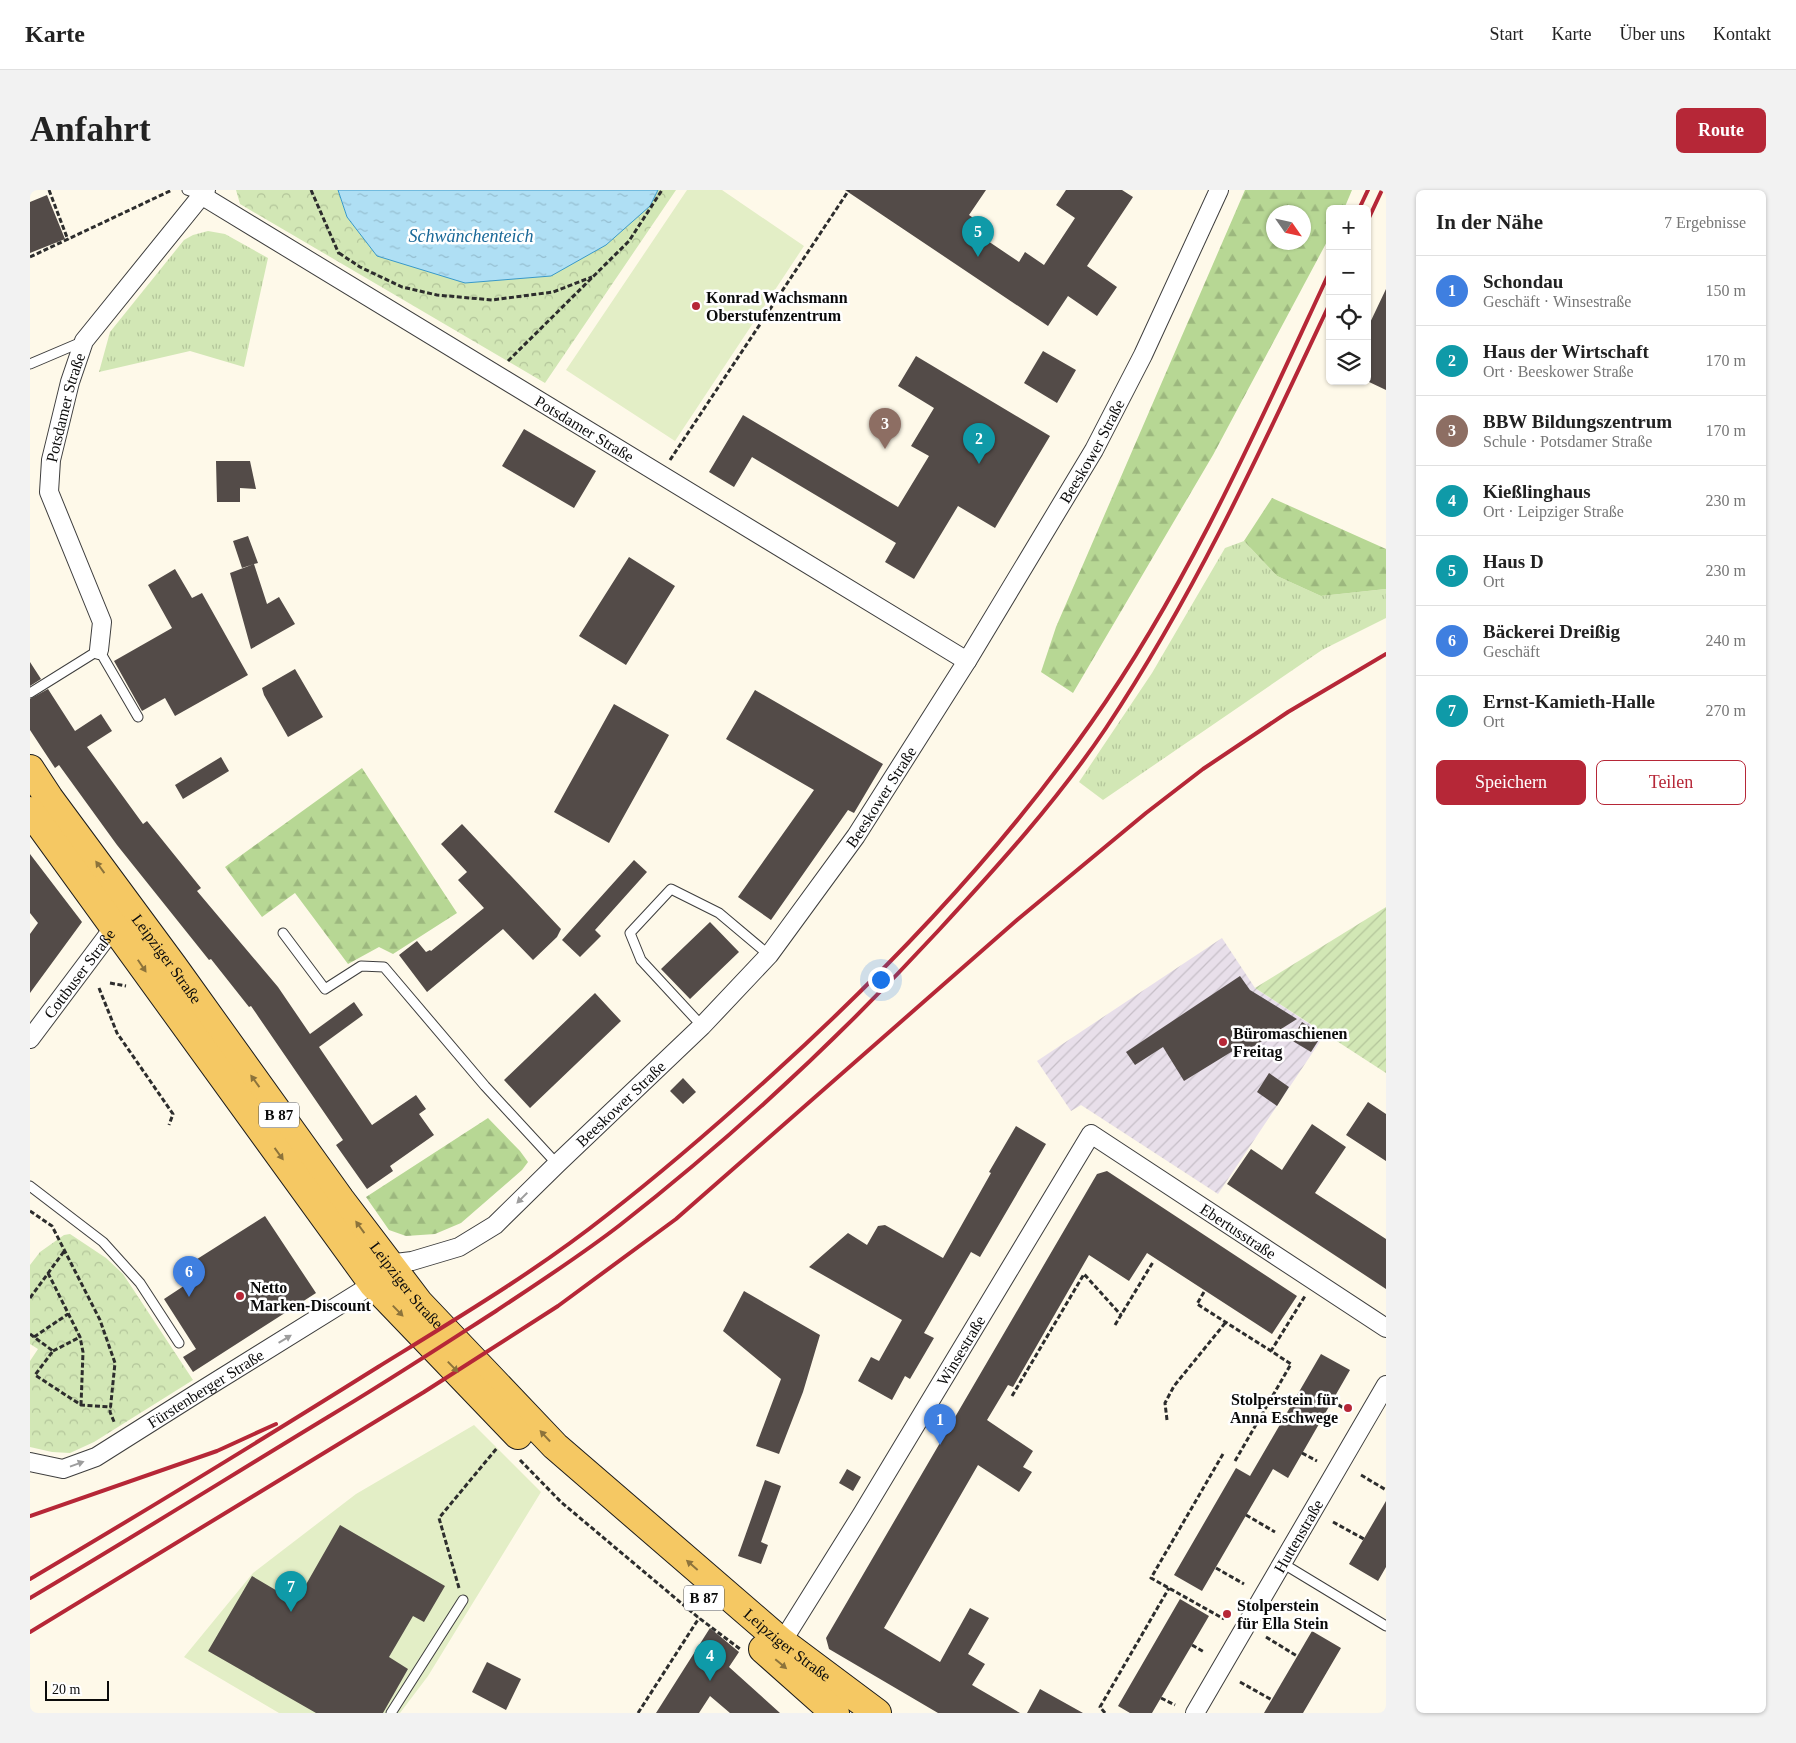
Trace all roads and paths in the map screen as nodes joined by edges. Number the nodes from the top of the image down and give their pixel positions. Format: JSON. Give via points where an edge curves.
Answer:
{"nodes":[{"id":1,"x":49,"y":190,"type":"edge"},
{"id":2,"x":173,"y":190,"type":"edge"},
{"id":3,"x":311,"y":190,"type":"edge"},
{"id":4,"x":662,"y":190,"type":"edge"},
{"id":5,"x":849,"y":190,"type":"edge"},
{"id":6,"x":1219,"y":190,"type":"edge"},
{"id":7,"x":198,"y":192,"type":"edge"},
{"id":8,"x":68,"y":240,"type":"junction"},
{"id":9,"x":339,"y":253,"type":"junction"},
{"id":10,"x":30,"y":257,"type":"edge"},
{"id":11,"x":592,"y":277,"type":"junction"},
{"id":12,"x":354,"y":289,"type":"junction"},
{"id":13,"x":84,"y":341,"type":"junction"},
{"id":14,"x":30,"y":364,"type":"edge"},
{"id":15,"x":495,"y":375,"type":"junction"},
{"id":16,"x":660,"y":475,"type":"junction"},
{"id":17,"x":99,"y":650,"type":"junction"},
{"id":18,"x":967,"y":662,"type":"junction"},
{"id":19,"x":30,"y":693,"type":"edge"},
{"id":20,"x":138,"y":717,"type":"dead end"},
{"id":21,"x":30,"y":769,"type":"edge"},
{"id":22,"x":30,"y":811,"type":"edge"},
{"id":23,"x":122,"y":916,"type":"junction"},
{"id":24,"x":283,"y":933,"type":"dead end"},
{"id":25,"x":769,"y":955,"type":"junction"},
{"id":26,"x":99,"y":988,"type":"dead end"},
{"id":27,"x":702,"y":1026,"type":"junction"},
{"id":28,"x":30,"y":1039,"type":"edge"},
{"id":29,"x":170,"y":1126,"type":"dead end"},
{"id":30,"x":1092,"y":1134,"type":"joint"},
{"id":31,"x":556,"y":1164,"type":"junction"},
{"id":32,"x":30,"y":1186,"type":"edge"},
{"id":33,"x":30,"y":1211,"type":"edge"},
{"id":34,"x":64,"y":1250,"type":"junction"},
{"id":35,"x":1153,"y":1262,"type":"dead end"},
{"id":36,"x":48,"y":1273,"type":"junction"},
{"id":37,"x":380,"y":1274,"type":"junction"},
{"id":38,"x":1314,"y":1281,"type":"junction"},
{"id":39,"x":1204,"y":1292,"type":"dead end"},
{"id":40,"x":30,"y":1298,"type":"edge"},
{"id":41,"x":68,"y":1314,"type":"junction"},
{"id":42,"x":1121,"y":1315,"type":"junction"},
{"id":43,"x":1226,"y":1322,"type":"junction"},
{"id":44,"x":1115,"y":1325,"type":"dead end"},
{"id":45,"x":1386,"y":1328,"type":"edge"},
{"id":46,"x":32,"y":1336,"type":"edge"},
{"id":47,"x":80,"y":1337,"type":"junction"},
{"id":48,"x":179,"y":1343,"type":"dead end"},
{"id":49,"x":53,"y":1351,"type":"junction"},
{"id":50,"x":1272,"y":1351,"type":"junction"},
{"id":51,"x":1386,"y":1385,"type":"edge"},
{"id":52,"x":1012,"y":1396,"type":"dead end"},
{"id":53,"x":1332,"y":1401,"type":"dead end"},
{"id":54,"x":81,"y":1405,"type":"junction"},
{"id":55,"x":110,"y":1407,"type":"junction"},
{"id":56,"x":1347,"y":1410,"type":"dead end"},
{"id":57,"x":1167,"y":1420,"type":"dead end"},
{"id":58,"x":123,"y":1441,"type":"junction"},
{"id":59,"x":503,"y":1442,"type":"dead end"},
{"id":60,"x":1302,"y":1453,"type":"dead end"},
{"id":61,"x":1223,"y":1454,"type":"dead end"},
{"id":62,"x":1235,"y":1461,"type":"dead end"},
{"id":63,"x":1316,"y":1461,"type":"dead end"},
{"id":64,"x":30,"y":1462,"type":"edge"},
{"id":65,"x":1361,"y":1475,"type":"dead end"},
{"id":66,"x":1386,"y":1490,"type":"edge"},
{"id":67,"x":569,"y":1508,"type":"dead end"},
{"id":68,"x":1246,"y":1515,"type":"dead end"},
{"id":69,"x":1334,"y":1522,"type":"dead end"},
{"id":70,"x":1275,"y":1532,"type":"dead end"},
{"id":71,"x":1364,"y":1539,"type":"dead end"},
{"id":72,"x":1282,"y":1563,"type":"junction"},
{"id":73,"x":1216,"y":1568,"type":"dead end"},
{"id":74,"x":1244,"y":1584,"type":"dead end"},
{"id":75,"x":1169,"y":1588,"type":"junction"},
{"id":76,"x":463,"y":1600,"type":"joint"},
{"id":77,"x":1224,"y":1619,"type":"dead end"},
{"id":78,"x":1386,"y":1626,"type":"edge"},
{"id":79,"x":1266,"y":1637,"type":"dead end"},
{"id":80,"x":782,"y":1642,"type":"junction"},
{"id":81,"x":1192,"y":1645,"type":"dead end"},
{"id":82,"x":1204,"y":1652,"type":"dead end"},
{"id":83,"x":1297,"y":1656,"type":"dead end"},
{"id":84,"x":1240,"y":1682,"type":"dead end"},
{"id":85,"x":1161,"y":1698,"type":"dead end"},
{"id":86,"x":1272,"y":1700,"type":"dead end"},
{"id":87,"x":1175,"y":1705,"type":"dead end"},
{"id":88,"x":392,"y":1713,"type":"edge"},
{"id":89,"x":638,"y":1713,"type":"edge"},
{"id":90,"x":835,"y":1713,"type":"edge"},
{"id":91,"x":877,"y":1713,"type":"edge"},
{"id":92,"x":1105,"y":1713,"type":"edge"},
{"id":93,"x":1196,"y":1713,"type":"edge"}],
"edges":[{"from":1,"to":8,"type":"path"},
{"from":2,"to":8,"type":"path"},
{"from":3,"to":9,"type":"path"},
{"from":4,"to":11,"type":"path","via":[[629,240]]},
{"from":5,"to":16,"type":"path"},
{"from":6,"to":18,"type":"street","name":"Beeskower Straße","via":[[1143,355],[1094,450]]},
{"from":7,"to":12,"type":"street","name":"Potsdamer Straße"},
{"from":7,"to":13,"type":"street","name":"Potsdamer Straße"},
{"from":8,"to":10,"type":"path"},
{"from":9,"to":11,"type":"path","via":[[402,287],[437,295],[492,300],[553,292]]},
{"from":9,"to":12,"type":"path"},
{"from":11,"to":15,"type":"path"},
{"from":12,"to":15,"type":"street","name":"Potsdamer Straße"},
{"from":13,"to":14,"type":"lane"},
{"from":13,"to":17,"type":"street","name":"Potsdamer Straße","via":[[70,382],[51,460],[49,492],[102,622]]},
{"from":15,"to":16,"type":"street","name":"Potsdamer Straße"},
{"from":16,"to":18,"type":"street","name":"Potsdamer Straße"},
{"from":17,"to":19,"type":"lane"},
{"from":17,"to":20,"type":"lane"},
{"from":18,"to":25,"type":"street","name":"Beeskower Straße","via":[[856,836]]},
{"from":23,"to":21,"type":"main road","name":"Leipziger Straße","number":"B 87","one_way":true},
{"from":22,"to":23,"type":"main road","name":"Leipziger Straße","number":"B 87"},
{"from":23,"to":28,"type":"street","name":"Cottbuser Straße"},
{"from":23,"to":37,"type":"main road","name":"Leipziger Straße","number":"B 87","via":[[148,975]]},
{"from":24,"to":31,"type":"lane","via":[[325,989],[361,966],[384,967]]},
{"from":25,"to":27,"type":"street","name":"Beeskower Straße"},
{"from":25,"to":27,"type":"lane","via":[[719,913],[671,889],[630,933],[641,960]]},
{"from":26,"to":29,"type":"path","via":[[118,1033],[173,1114]]},
{"from":27,"to":31,"type":"street","name":"Beeskower Straße"},
{"from":30,"to":38,"type":"street","name":"Ebertusstraße"},
{"from":30,"to":80,"type":"street","name":"Winsestraße"},
{"from":31,"to":37,"type":"street","name":"Beeskower Straße","one_way":true,"via":[[495,1225],[458,1247]]},
{"from":32,"to":48,"type":"lane","via":[[102,1242],[140,1283]]},
{"from":33,"to":34,"type":"path","via":[[52,1226]]},
{"from":34,"to":36,"type":"path"},
{"from":34,"to":55,"type":"path","via":[[100,1320],[114,1363]]},
{"from":35,"to":42,"type":"path"},
{"from":36,"to":40,"type":"path"},
{"from":36,"to":41,"type":"path"},
{"from":58,"to":37,"type":"street","name":"Fürstenberger Straße","one_way":true},
{"from":80,"to":37,"type":"main road","name":"Leipziger Straße","number":"B 87","one_way":true,"via":[[555,1446],[419,1304]]},
{"from":37,"to":90,"type":"main road","name":"Leipziger Straße","number":"B 87","one_way":true,"via":[[545,1463]]},
{"from":38,"to":45,"type":"street","name":"Ebertusstraße"},
{"from":38,"to":50,"type":"path"},
{"from":39,"to":43,"type":"path","via":[[1196,1304]]},
{"from":41,"to":46,"type":"path"},
{"from":41,"to":47,"type":"path"},
{"from":42,"to":44,"type":"path"},
{"from":42,"to":52,"type":"path","via":[[1084,1274]]},
{"from":43,"to":50,"type":"path"},
{"from":43,"to":57,"type":"path","via":[[1174,1386],[1165,1403]]},
{"from":46,"to":49,"type":"path"},
{"from":47,"to":49,"type":"path"},
{"from":47,"to":54,"type":"path","via":[[84,1352]]},
{"from":49,"to":54,"type":"path","via":[[35,1375]]},
{"from":50,"to":62,"type":"path","via":[[1291,1364]]},
{"from":51,"to":72,"type":"street","name":"Huttenstraße"},
{"from":53,"to":56,"type":"path"},
{"from":54,"to":55,"type":"path"},
{"from":55,"to":58,"type":"path"},
{"from":64,"to":58,"type":"street","name":"Fürstenberger Straße","one_way":true,"via":[[63,1469],[96,1458]]},
{"from":59,"to":76,"type":"path","via":[[439,1518]]},
{"from":60,"to":63,"type":"path"},
{"from":61,"to":75,"type":"path","via":[[1151,1578]]},
{"from":65,"to":66,"type":"path"},
{"from":67,"to":89,"type":"path","via":[[699,1618]]},
{"from":68,"to":70,"type":"path"},
{"from":69,"to":71,"type":"path"},
{"from":72,"to":78,"type":"lane"},
{"from":72,"to":93,"type":"street","name":"Huttenstraße"},
{"from":73,"to":74,"type":"path"},
{"from":75,"to":77,"type":"path"},
{"from":75,"to":92,"type":"path","via":[[1100,1707]]},
{"from":76,"to":88,"type":"lane"},
{"from":79,"to":83,"type":"path"},
{"from":80,"to":91,"type":"main road","name":"Leipziger Straße","number":"B 87"},
{"from":81,"to":82,"type":"path"},
{"from":84,"to":86,"type":"path"},
{"from":85,"to":87,"type":"path"}]}
